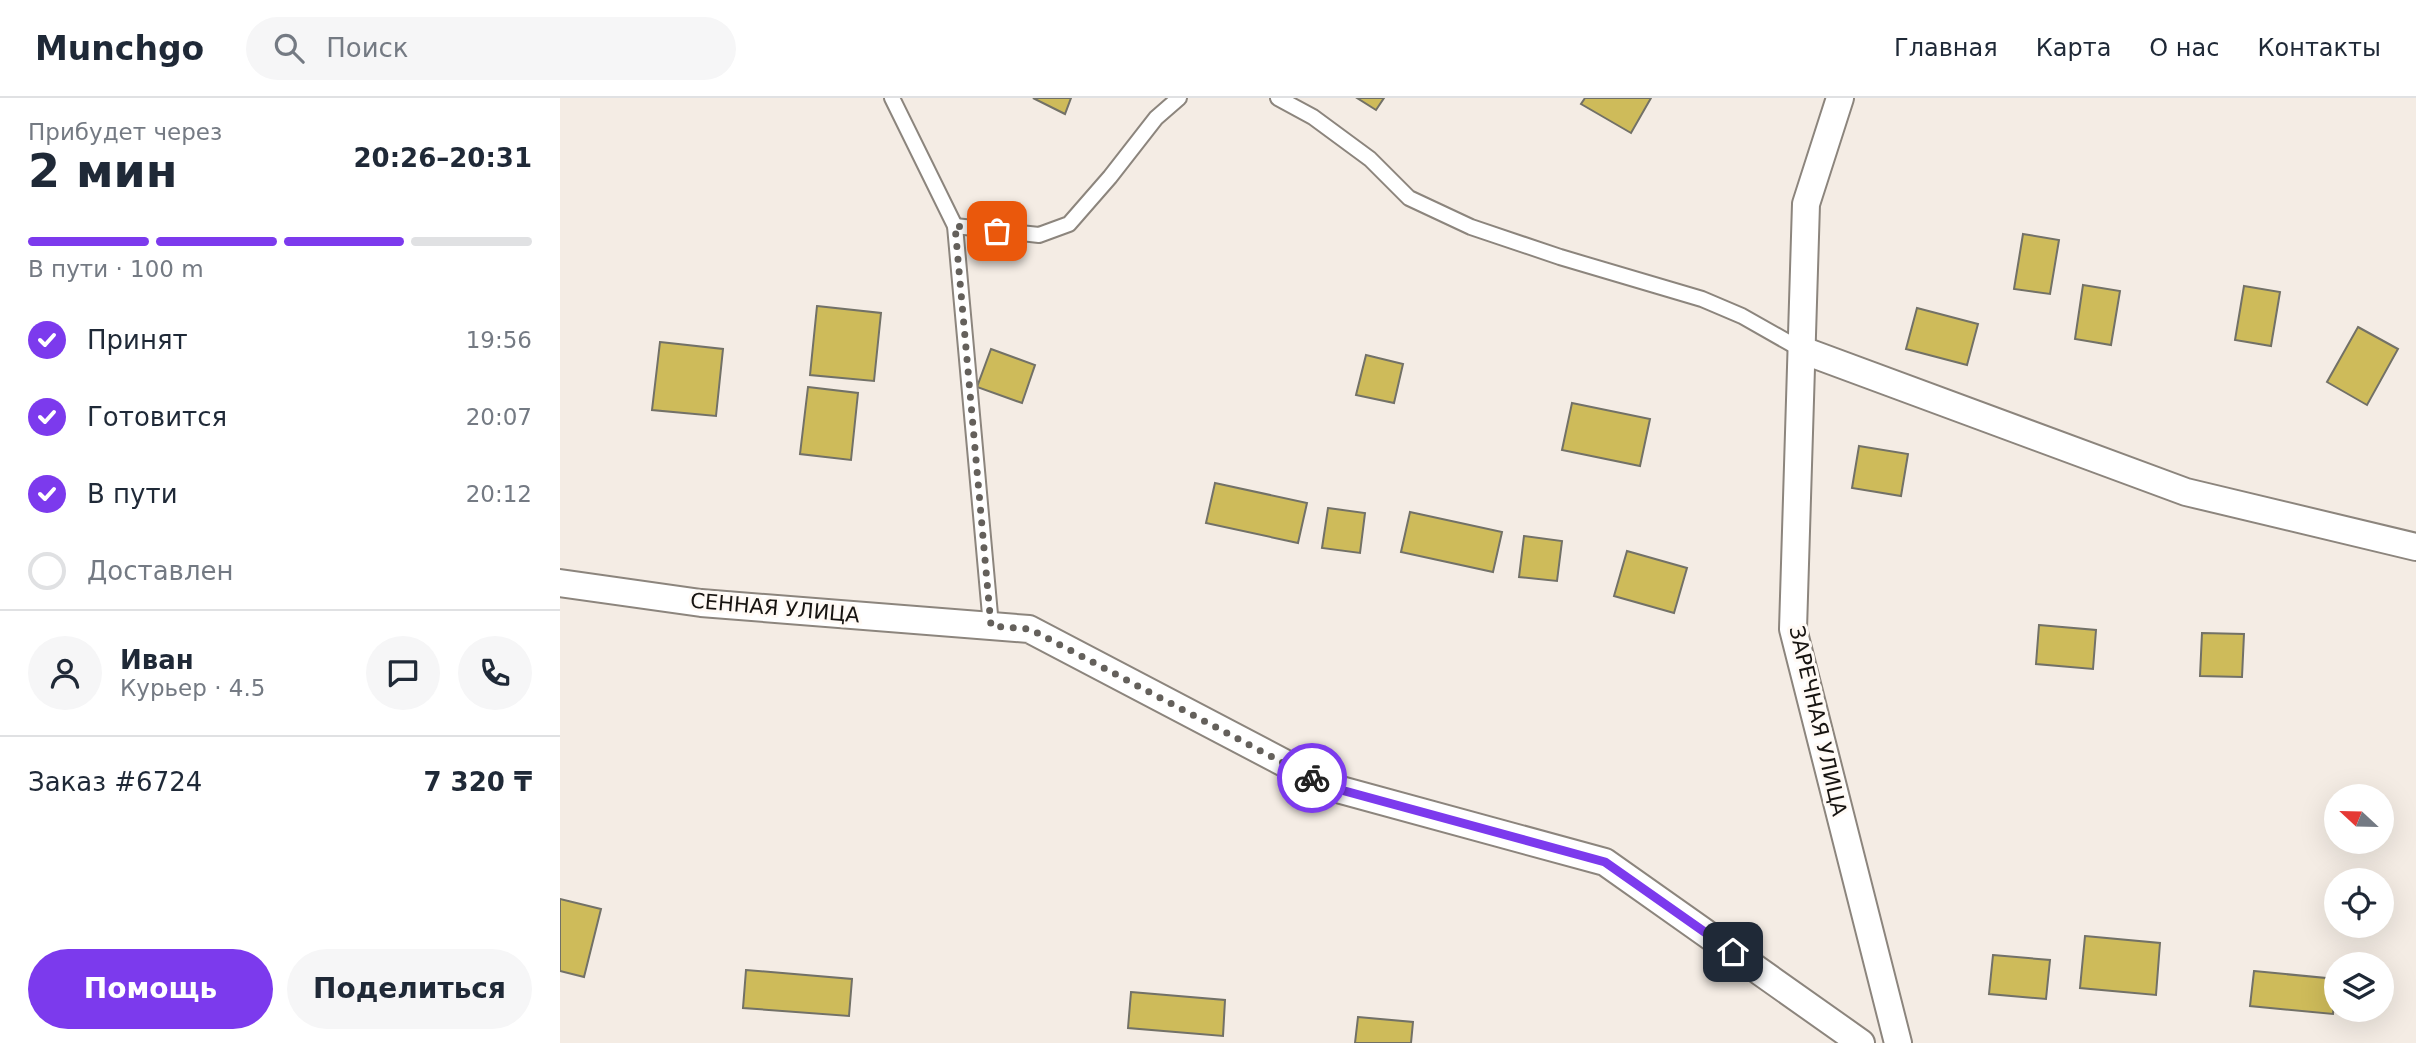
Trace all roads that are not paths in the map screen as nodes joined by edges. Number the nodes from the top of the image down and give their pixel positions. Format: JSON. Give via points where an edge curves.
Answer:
{"nodes":[{"id":1,"x":892,"y":98,"type":"edge"},
{"id":2,"x":1179,"y":98,"type":"edge"},
{"id":3,"x":1278,"y":98,"type":"edge"},
{"id":4,"x":1840,"y":98,"type":"edge"},
{"id":5,"x":955,"y":226,"type":"junction"},
{"id":6,"x":1802,"y":350,"type":"junction"},
{"id":7,"x":2416,"y":547,"type":"edge"},
{"id":8,"x":560,"y":583,"type":"edge"},
{"id":9,"x":991,"y":626,"type":"junction"},
{"id":10,"x":1861,"y":1043,"type":"edge"},
{"id":11,"x":1898,"y":1043,"type":"edge"}],
"edges":[{"from":1,"to":5,"type":"lane"},
{"from":2,"to":5,"type":"lane","via":[[1156,118],[1069,224],[1039,235]]},
{"from":3,"to":6,"type":"lane","via":[[1313,117],[1370,159],[1409,198],[1471,227],[1702,299]]},
{"from":4,"to":6,"type":"street","name":"ЗАРЕЧНАЯ УЛИЦА","via":[[1806,204]]},
{"from":5,"to":9,"type":"lane"},
{"from":6,"to":7,"type":"street","via":[[2186,492]]},
{"from":6,"to":11,"type":"street","name":"ЗАРЕЧНАЯ УЛИЦА","via":[[1793,629]]},
{"from":8,"to":9,"type":"street","name":"СЕННАЯ УЛИЦА","via":[[701,603]]},
{"from":9,"to":10,"type":"street","name":"СЕННАЯ УЛИЦА","via":[[1030,629],[1330,787],[1605,862]]}]}
